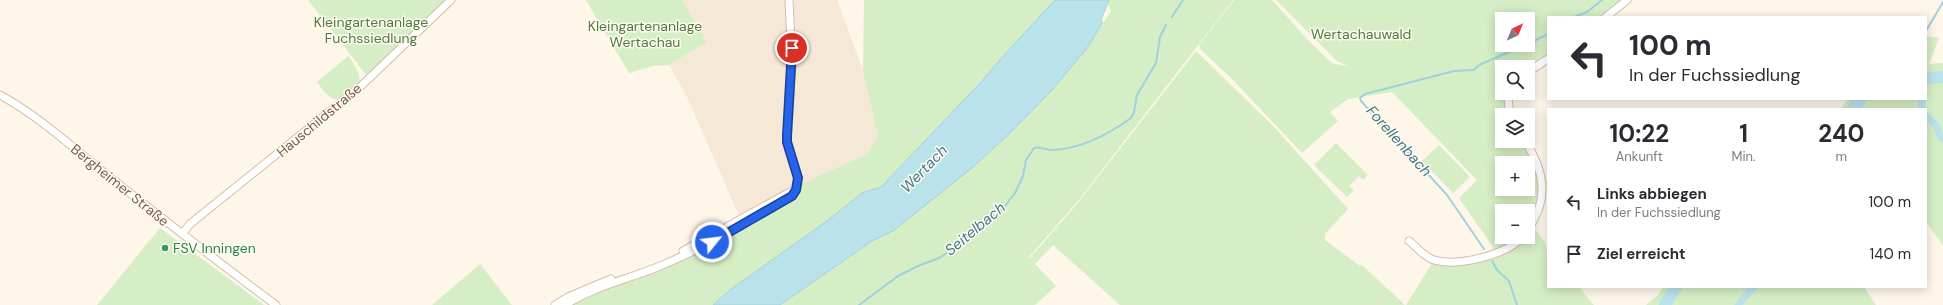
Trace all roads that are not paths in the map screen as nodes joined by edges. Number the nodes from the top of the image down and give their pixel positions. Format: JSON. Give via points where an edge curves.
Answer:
{"nodes":[{"id":1,"x":451,"y":0,"type":"edge"},
{"id":2,"x":789,"y":0,"type":"edge"},
{"id":3,"x":1627,"y":0,"type":"edge"},
{"id":4,"x":1607,"y":16,"type":"edge"},
{"id":5,"x":1547,"y":59,"type":"edge"},
{"id":6,"x":1535,"y":67,"type":"edge"},
{"id":7,"x":0,"y":95,"type":"edge"},
{"id":8,"x":1529,"y":148,"type":"edge"},
{"id":9,"x":793,"y":193,"type":"junction"},
{"id":10,"x":1535,"y":218,"type":"edge"},
{"id":11,"x":182,"y":234,"type":"junction"},
{"id":12,"x":1409,"y":241,"type":"dead end"},
{"id":13,"x":1514,"y":244,"type":"edge"},
{"id":14,"x":276,"y":305,"type":"edge"},
{"id":15,"x":555,"y":305,"type":"edge"},
{"id":16,"x":565,"y":305,"type":"edge"}],
"edges":[{"from":1,"to":11,"type":"street","name":"Hauschildstraße","via":[[360,88],[190,224]]},
{"from":2,"to":9,"type":"street","via":[[792,66],[787,142],[798,178]]},
{"from":3,"to":4,"type":"street"},
{"from":5,"to":6,"type":"street"},
{"from":7,"to":11,"type":"street","name":"Bergheimer Straße","via":[[63,139]]},
{"from":8,"to":10,"type":"street","via":[[1538,163],[1542,190]]},
{"from":9,"to":15,"type":"street","via":[[790,192],[665,261],[604,281]]},
{"from":9,"to":16,"type":"street","via":[[792,196],[698,249],[666,264],[607,285]]},
{"from":11,"to":14,"type":"street","name":"Bergheimer Straße"},
{"from":12,"to":13,"type":"street","via":[[1434,260],[1447,261],[1468,260],[1497,253]]}]}
